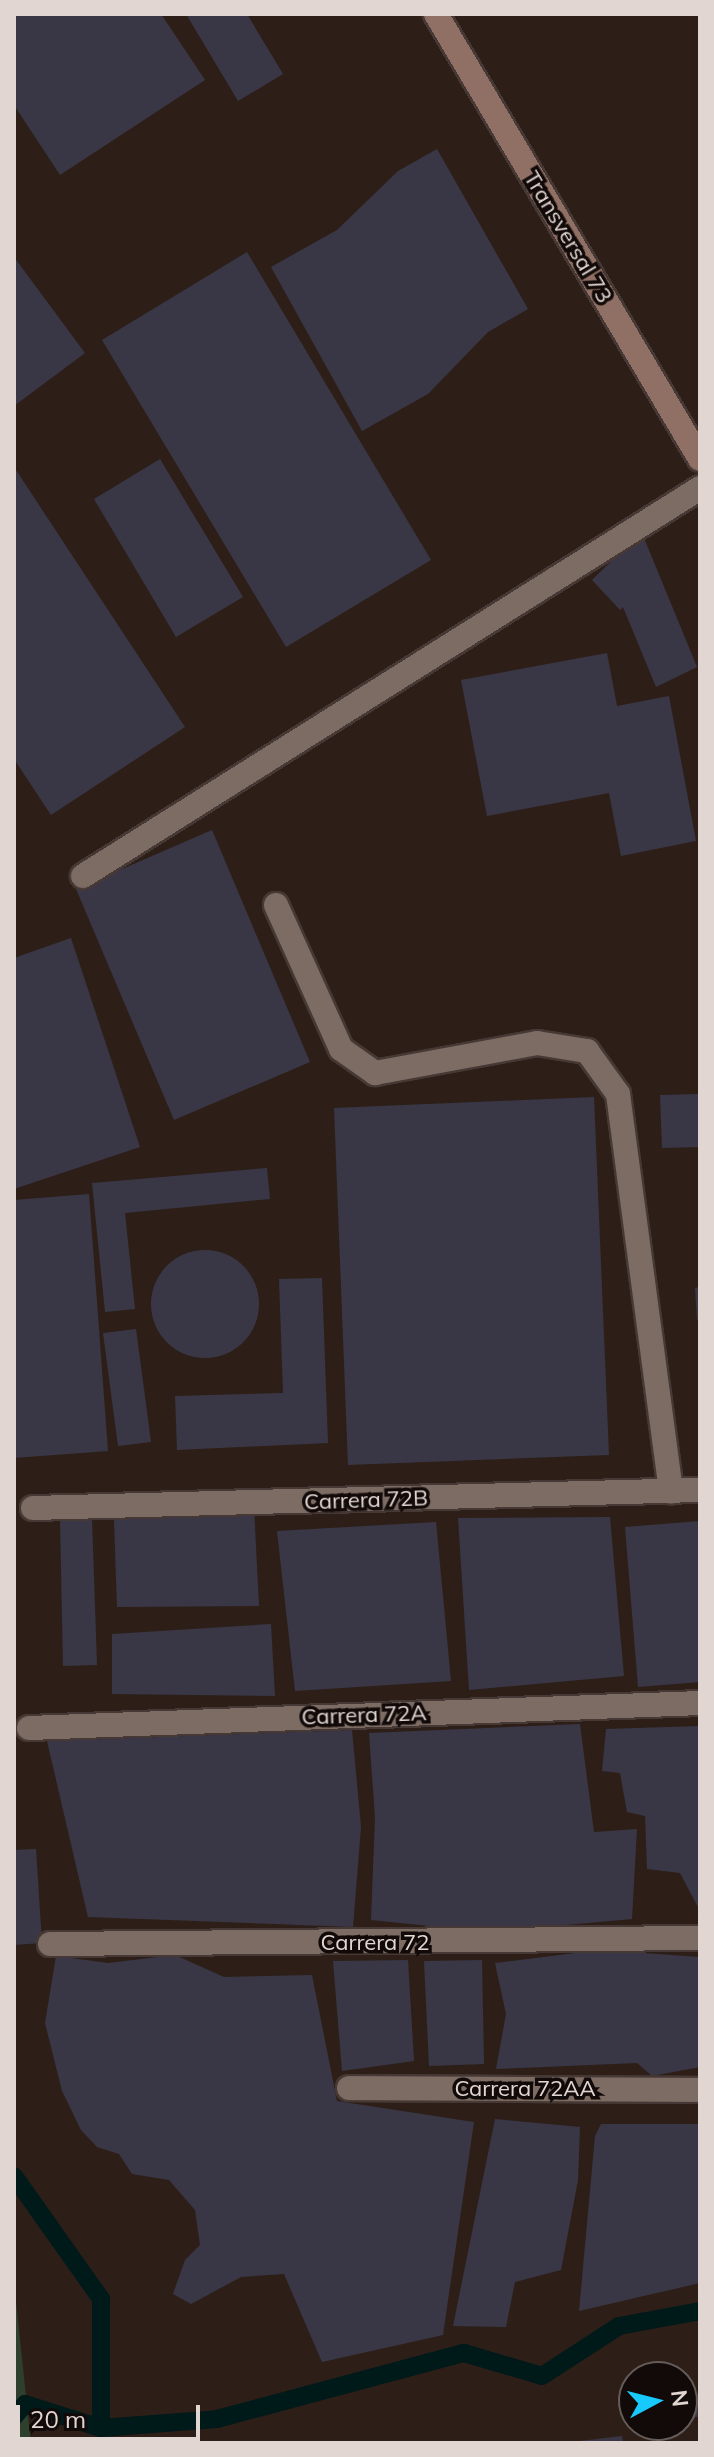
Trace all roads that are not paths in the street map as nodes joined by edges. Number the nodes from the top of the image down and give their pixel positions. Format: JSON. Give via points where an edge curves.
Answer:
{"nodes":[{"id":1,"x":436,"y":14,"type":"edge"},
{"id":2,"x":700,"y":459,"type":"edge"},
{"id":3,"x":700,"y":488,"type":"edge"},
{"id":4,"x":83,"y":876,"type":"dead end"},
{"id":5,"x":276,"y":905,"type":"dead end"},
{"id":6,"x":700,"y":1490,"type":"edge"},
{"id":7,"x":671,"y":1491,"type":"junction"},
{"id":8,"x":33,"y":1508,"type":"dead end"},
{"id":9,"x":700,"y":1703,"type":"edge"},
{"id":10,"x":29,"y":1728,"type":"dead end"},
{"id":11,"x":700,"y":1938,"type":"edge"},
{"id":12,"x":50,"y":1944,"type":"dead end"},
{"id":13,"x":349,"y":2088,"type":"dead end"},
{"id":14,"x":700,"y":2090,"type":"edge"}],
"edges":[{"from":1,"to":2,"type":"main road","name":"Transversal 73"},
{"from":3,"to":4,"type":"street"},
{"from":5,"to":7,"type":"street","via":[[341,1049],[375,1073],[537,1043],[587,1051],[618,1094]]},
{"from":6,"to":7,"type":"street","name":"Carrera 72B"},
{"from":7,"to":8,"type":"street","name":"Carrera 72B"},
{"from":9,"to":10,"type":"street","name":"Carrera 72A"},
{"from":11,"to":12,"type":"street","name":"Carrera 72"},
{"from":13,"to":14,"type":"street","name":"Carrera 72AA"}]}
